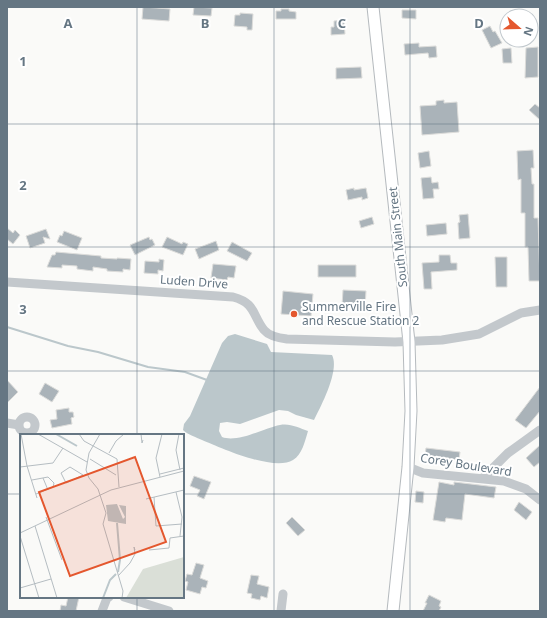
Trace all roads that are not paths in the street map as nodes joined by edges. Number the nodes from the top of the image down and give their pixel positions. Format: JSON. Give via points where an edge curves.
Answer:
{"nodes":[{"id":1,"x":373,"y":7,"type":"edge"},
{"id":2,"x":7,"y":282,"type":"edge"},
{"id":3,"x":540,"y":310,"type":"edge"},
{"id":4,"x":409,"y":342,"type":"junction"},
{"id":5,"x":7,"y":424,"type":"edge"},
{"id":6,"x":19,"y":425,"type":"dead end"},
{"id":7,"x":540,"y":430,"type":"edge"},
{"id":8,"x":408,"y":467,"type":"junction"},
{"id":9,"x":483,"y":478,"type":"junction"},
{"id":10,"x":540,"y":500,"type":"edge"},
{"id":11,"x":283,"y":594,"type":"dead end"},
{"id":12,"x":107,"y":598,"type":"edge"},
{"id":13,"x":127,"y":598,"type":"edge"},
{"id":14,"x":102,"y":611,"type":"edge"},
{"id":15,"x":170,"y":611,"type":"edge"},
{"id":16,"x":282,"y":611,"type":"edge"},
{"id":17,"x":393,"y":611,"type":"edge"}],
"edges":[{"from":1,"to":4,"type":"main road","name":"South Main Street"},
{"from":2,"to":4,"type":"street","name":"Luden Drive","via":[[233,297],[247,303],[264,330],[278,337]]},
{"from":3,"to":4,"type":"street","name":"Luden Drive","via":[[521,313],[470,336]]},
{"from":4,"to":8,"type":"main road","name":"South Main Street","via":[[411,412]]},
{"from":5,"to":6,"type":"street"},
{"from":7,"to":9,"type":"street","via":[[508,453]]},
{"from":8,"to":9,"type":"street","name":"Corey Boulevard","via":[[423,473]]},
{"from":8,"to":17,"type":"main road","name":"South Main Street"},
{"from":9,"to":10,"type":"street","name":"Corey Boulevard","via":[[519,486]]},
{"from":11,"to":16,"type":"street"},
{"from":12,"to":14,"type":"street"},
{"from":13,"to":15,"type":"street"}]}
